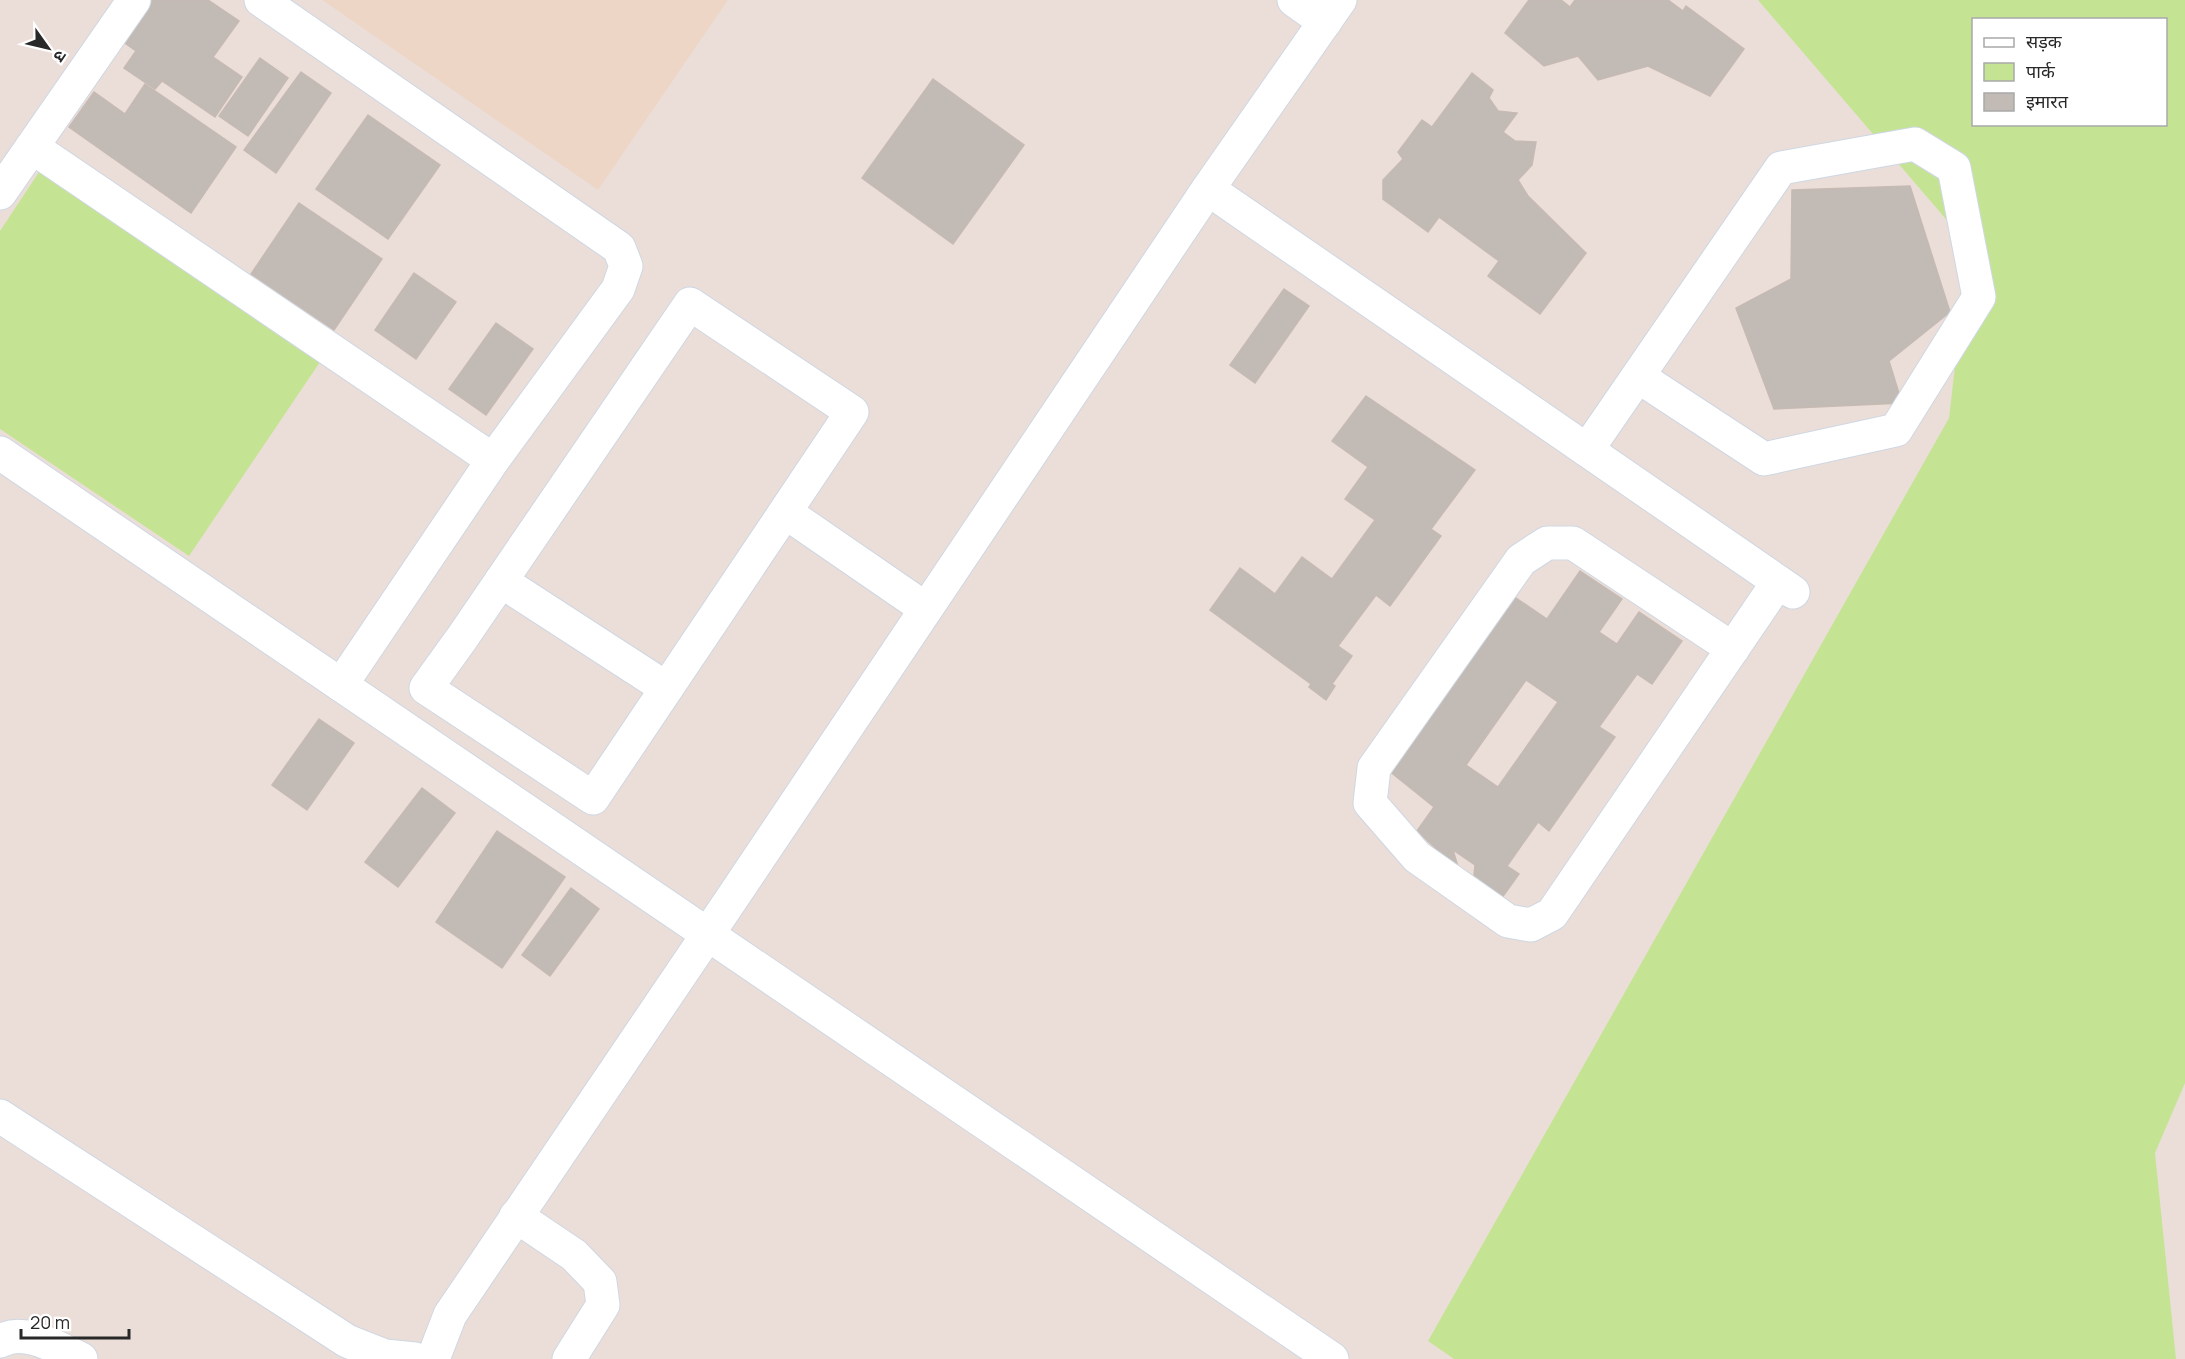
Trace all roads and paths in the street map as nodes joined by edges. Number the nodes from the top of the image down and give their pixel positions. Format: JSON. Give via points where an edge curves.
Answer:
{"nodes":[{"id":1,"x":134,"y":0,"type":"edge"},
{"id":2,"x":261,"y":0,"type":"edge"},
{"id":3,"x":1294,"y":0,"type":"edge"},
{"id":4,"x":1333,"y":11,"type":"edge"},
{"id":5,"x":32,"y":147,"type":"junction"},
{"id":6,"x":1208,"y":189,"type":"junction"},
{"id":7,"x":0,"y":193,"type":"edge"},
{"id":8,"x":1639,"y":377,"type":"junction"},
{"id":9,"x":1587,"y":450,"type":"junction"},
{"id":10,"x":0,"y":453,"type":"edge"},
{"id":11,"x":493,"y":460,"type":"junction"},
{"id":12,"x":785,"y":512,"type":"junction"},
{"id":13,"x":501,"y":581,"type":"junction"},
{"id":14,"x":926,"y":609,"type":"junction"},
{"id":15,"x":1733,"y":649,"type":"junction"},
{"id":16,"x":341,"y":686,"type":"junction"},
{"id":17,"x":666,"y":688,"type":"junction"},
{"id":18,"x":708,"y":934,"type":"junction"},
{"id":19,"x":0,"y":1116,"type":"edge"},
{"id":20,"x":516,"y":1216,"type":"junction"},
{"id":21,"x":0,"y":1341,"type":"edge"},
{"id":22,"x":1293,"y":1348,"type":"edge"},
{"id":23,"x":81,"y":1359,"type":"edge"},
{"id":24,"x":415,"y":1359,"type":"edge"},
{"id":25,"x":433,"y":1359,"type":"edge"},
{"id":26,"x":569,"y":1359,"type":"edge"},
{"id":27,"x":1332,"y":1359,"type":"edge"}],
"edges":[{"from":1,"to":5,"type":"street"},
{"from":2,"to":11,"type":"street","via":[[619,248],[626,266],[618,289]]},
{"from":3,"to":4,"type":"street"},
{"from":4,"to":6,"type":"street"},
{"from":5,"to":7,"type":"street"},
{"from":5,"to":11,"type":"street"},
{"from":6,"to":9,"type":"street"},
{"from":6,"to":14,"type":"street"},
{"from":8,"to":8,"type":"street","via":[[1780,168],[1914,144],[1954,168],[1979,297],[1896,430],[1764,459]]},
{"from":8,"to":9,"type":"street"},
{"from":9,"to":15,"type":"street","via":[[1785,587]]},
{"from":10,"to":16,"type":"street"},
{"from":11,"to":16,"type":"street"},
{"from":12,"to":13,"type":"street","via":[[852,412],[690,304]]},
{"from":12,"to":14,"type":"street"},
{"from":12,"to":17,"type":"street"},
{"from":13,"to":17,"type":"street"},
{"from":13,"to":17,"type":"street","via":[[426,688],[593,798]]},
{"from":14,"to":18,"type":"street"},
{"from":15,"to":15,"type":"street","via":[[1552,914],[1530,925],[1508,921],[1417,857],[1370,802],[1374,768],[1521,560],[1546,543],[1573,543]]},
{"from":16,"to":18,"type":"street"},
{"from":18,"to":20,"type":"street"},
{"from":18,"to":22,"type":"street"},
{"from":19,"to":24,"type":"street","via":[[347,1341],[385,1356]]},
{"from":20,"to":25,"type":"street","via":[[450,1315]]},
{"from":20,"to":26,"type":"street","via":[[574,1255],[600,1282],[603,1305]]},
{"from":21,"to":23,"type":"street","via":[[10,1335],[33,1338]]},
{"from":22,"to":27,"type":"street"}]}
